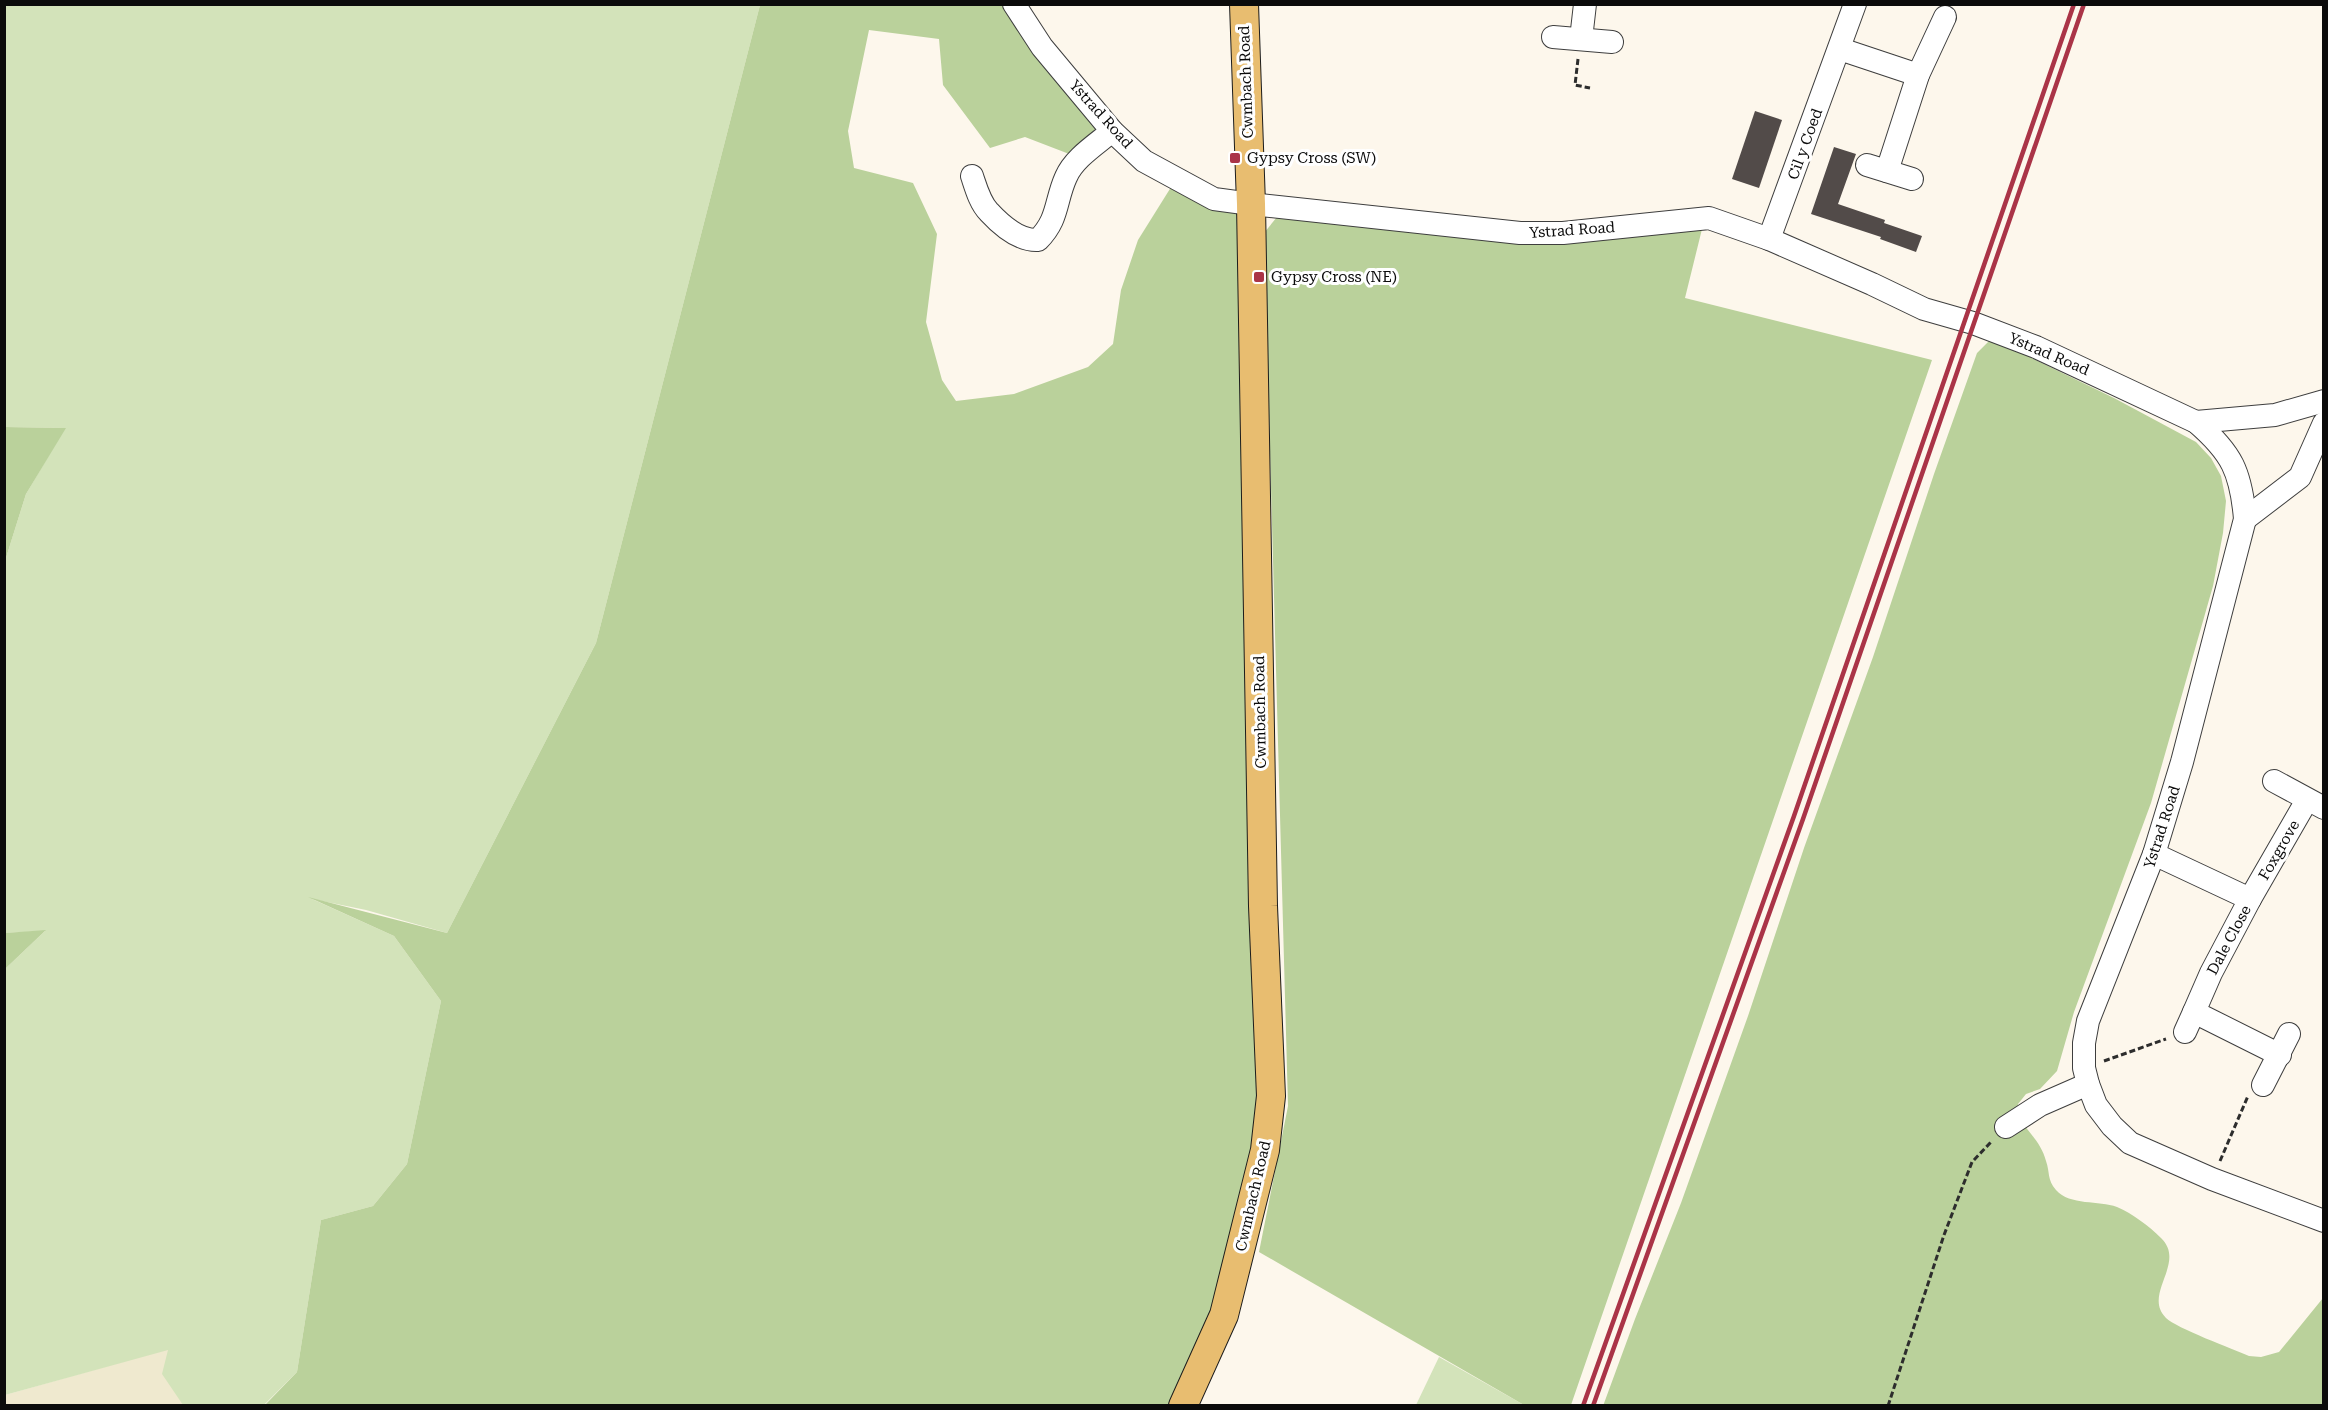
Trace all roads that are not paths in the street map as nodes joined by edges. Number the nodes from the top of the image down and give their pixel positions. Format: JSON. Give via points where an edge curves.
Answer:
{"nodes":[{"id":1,"x":1014,"y":4,"type":"edge"},
{"id":2,"x":1244,"y":4,"type":"edge"},
{"id":3,"x":1585,"y":4,"type":"edge"},
{"id":4,"x":1855,"y":4,"type":"edge"},
{"id":5,"x":1945,"y":17,"type":"dead end"},
{"id":6,"x":1553,"y":37,"type":"dead end"},
{"id":7,"x":1581,"y":39,"type":"junction"},
{"id":8,"x":1612,"y":42,"type":"dead end"},
{"id":9,"x":1840,"y":49,"type":"junction"},
{"id":10,"x":1918,"y":75,"type":"junction"},
{"id":11,"x":1112,"y":131,"type":"junction"},
{"id":12,"x":972,"y":176,"type":"dead end"},
{"id":13,"x":1912,"y":179,"type":"dead end"},
{"id":14,"x":1251,"y":204,"type":"junction"},
{"id":15,"x":1769,"y":239,"type":"junction"},
{"id":16,"x":2324,"y":401,"type":"edge"},
{"id":17,"x":2196,"y":422,"type":"junction"},
{"id":18,"x":2324,"y":423,"type":"edge"},
{"id":19,"x":2245,"y":519,"type":"junction"},
{"id":20,"x":2274,"y":781,"type":"dead end"},
{"id":21,"x":2315,"y":804,"type":"edge"},
{"id":22,"x":2154,"y":854,"type":"junction"},
{"id":23,"x":2250,"y":899,"type":"junction"},
{"id":24,"x":2289,"y":1034,"type":"dead end"},
{"id":25,"x":2280,"y":1055,"type":"junction"},
{"id":26,"x":2086,"y":1076,"type":"junction"},
{"id":27,"x":2263,"y":1084,"type":"road end"},
{"id":28,"x":2006,"y":1127,"type":"road end"},
{"id":29,"x":2324,"y":1221,"type":"edge"},
{"id":30,"x":1183,"y":1406,"type":"edge"}],
"edges":[{"from":1,"to":11,"type":"street","name":"Ystrad Road","via":[[1042,47]]},
{"from":2,"to":14,"type":"main road","name":"Cwmbach Road"},
{"from":3,"to":7,"type":"street"},
{"from":4,"to":9,"type":"street","name":"Cil y Coed"},
{"from":5,"to":10,"type":"street"},
{"from":6,"to":7,"type":"street"},
{"from":7,"to":8,"type":"street"},
{"from":9,"to":10,"type":"street"},
{"from":9,"to":15,"type":"street","name":"Cil y Coed"},
{"from":10,"to":13,"type":"street","via":[[1877,168]]},
{"from":11,"to":12,"type":"street","via":[[1073,165],[1053,221],[1038,240],[1020,237],[987,211]]},
{"from":11,"to":14,"type":"street","name":"Ystrad Road","via":[[1144,161],[1177,180],[1214,199]]},
{"from":14,"to":15,"type":"street","name":"Ystrad Road","via":[[1520,233],[1563,233],[1709,218]]},
{"from":14,"to":30,"type":"main road","name":"Cwmbach Road","via":[[1263,894],[1271,1096],[1263,1161],[1224,1316]]},
{"from":15,"to":17,"type":"street","name":"Ystrad Road","via":[[1924,309],[2036,347]]},
{"from":16,"to":17,"type":"street","via":[[2275,414]]},
{"from":17,"to":19,"type":"street","name":"Ystrad Road","via":[[2213,436],[2231,460],[2243,495]]},
{"from":18,"to":19,"type":"street","via":[[2300,477]]},
{"from":19,"to":22,"type":"street","name":"Ystrad Road"},
{"from":20,"to":21,"type":"street","name":"Foxgrove"},
{"from":21,"to":23,"type":"street","name":"Foxgrove"},
{"from":22,"to":23,"type":"street","name":"Dale Close"},
{"from":22,"to":26,"type":"street","name":"Ystrad Road","via":[[2088,1021],[2084,1043]]},
{"from":23,"to":25,"type":"street","name":"Dale Close","via":[[2189,1022]]},
{"from":24,"to":25,"type":"street"},
{"from":25,"to":27,"type":"street"},
{"from":26,"to":28,"type":"street"},
{"from":26,"to":29,"type":"street","name":"Ystrad Road","via":[[2096,1105],[2130,1143]]}]}
